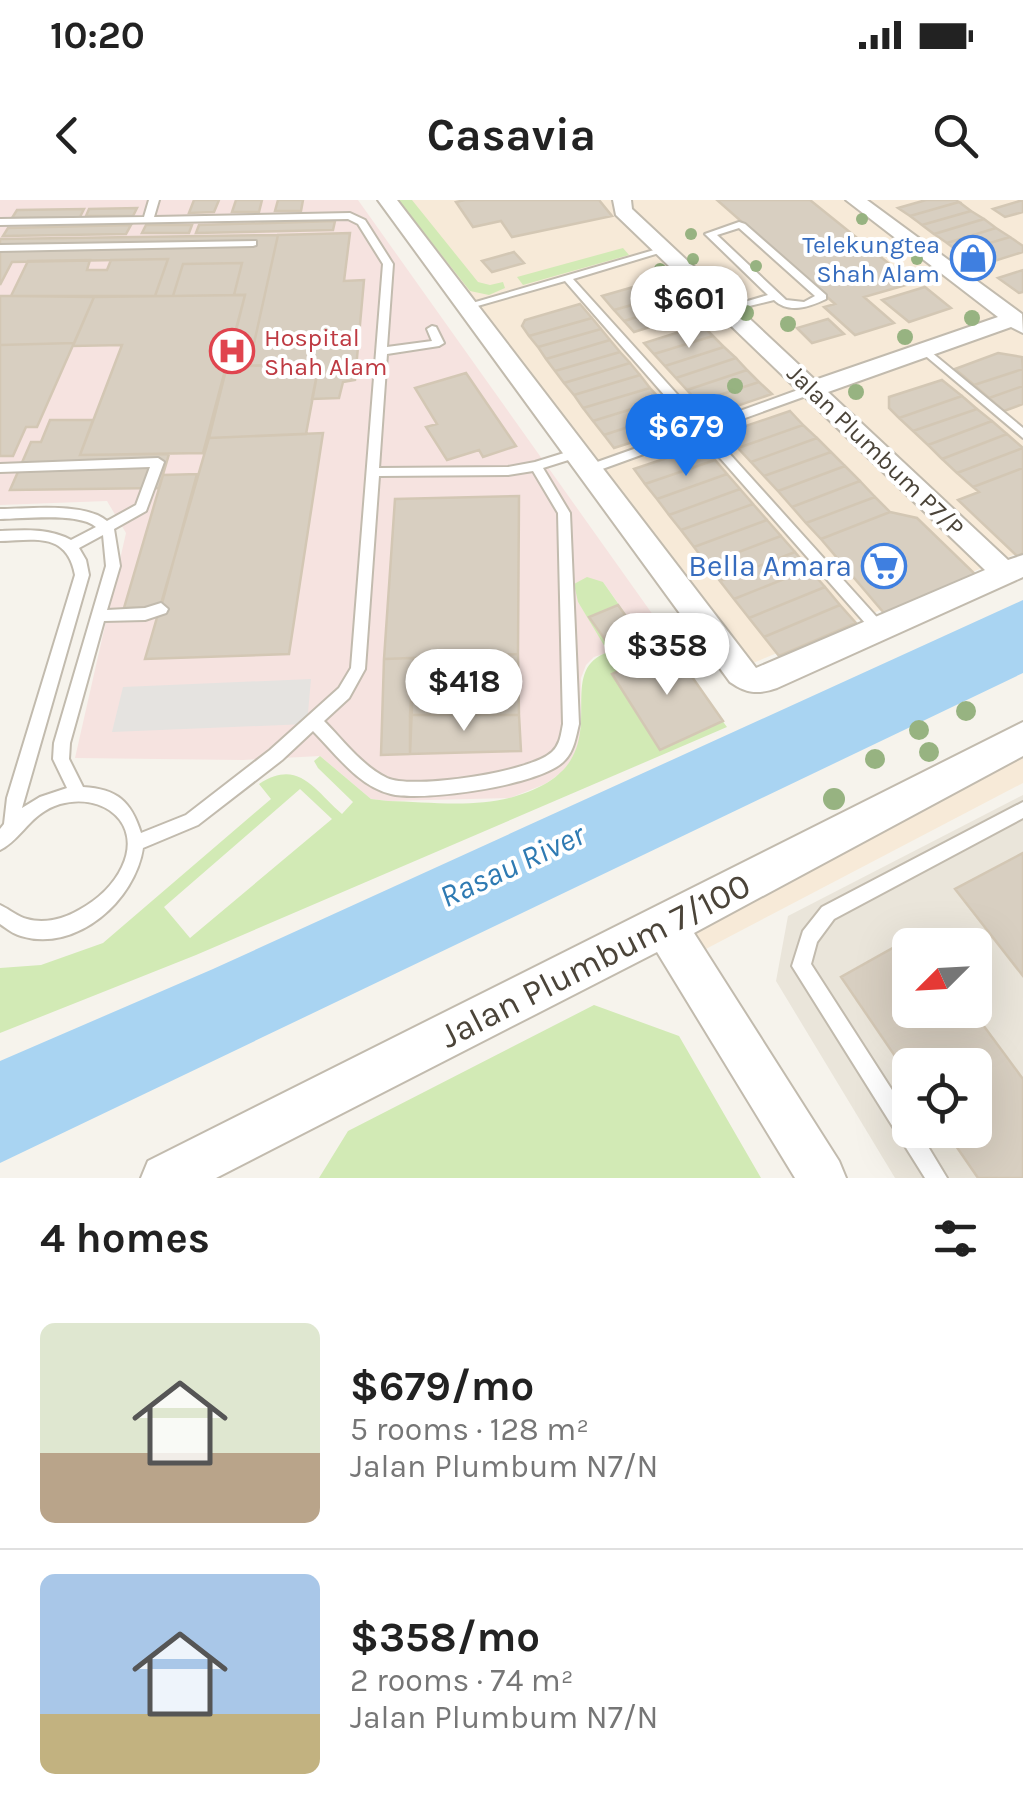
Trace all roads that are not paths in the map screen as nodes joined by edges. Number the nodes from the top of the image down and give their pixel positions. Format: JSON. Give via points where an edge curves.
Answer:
{"nodes":[{"id":1,"x":154,"y":200,"type":"edge"},
{"id":2,"x":188,"y":200,"type":"edge"},
{"id":3,"x":229,"y":200,"type":"edge"},
{"id":4,"x":272,"y":200,"type":"edge"},
{"id":5,"x":314,"y":200,"type":"edge"},
{"id":6,"x":387,"y":200,"type":"edge"},
{"id":7,"x":622,"y":200,"type":"edge"},
{"id":8,"x":855,"y":200,"type":"edge"},
{"id":9,"x":268,"y":216,"type":"junction"},
{"id":10,"x":310,"y":216,"type":"junction"},
{"id":11,"x":223,"y":217,"type":"junction"},
{"id":12,"x":181,"y":218,"type":"junction"},
{"id":13,"x":148,"y":219,"type":"junction"},
{"id":14,"x":0,"y":222,"type":"edge"},
{"id":15,"x":252,"y":243,"type":"dead end"},
{"id":16,"x":0,"y":248,"type":"edge"},
{"id":17,"x":664,"y":250,"type":"junction"},
{"id":18,"x":567,"y":278,"type":"junction"},
{"id":19,"x":775,"y":296,"type":"junction"},
{"id":20,"x":467,"y":306,"type":"junction"},
{"id":21,"x":728,"y":310,"type":"junction"},
{"id":22,"x":1018,"y":322,"type":"edge"},
{"id":23,"x":432,"y":329,"type":"dead end"},
{"id":24,"x":924,"y":350,"type":"junction"},
{"id":25,"x":384,"y":351,"type":"junction"},
{"id":26,"x":814,"y":389,"type":"junction"},
{"id":27,"x":705,"y":429,"type":"junction"},
{"id":28,"x":1023,"y":434,"type":"edge"},
{"id":29,"x":584,"y":462,"type":"junction"},
{"id":30,"x":536,"y":466,"type":"junction"},
{"id":31,"x":0,"y":468,"type":"edge"},
{"id":32,"x":374,"y":472,"type":"junction"},
{"id":33,"x":0,"y":514,"type":"edge"},
{"id":34,"x":106,"y":528,"type":"junction"},
{"id":35,"x":0,"y":536,"type":"edge"},
{"id":36,"x":72,"y":546,"type":"junction"},
{"id":37,"x":1014,"y":569,"type":"edge"},
{"id":38,"x":160,"y":609,"type":"dead end"},
{"id":39,"x":100,"y":616,"type":"junction"},
{"id":40,"x":878,"y":628,"type":"junction"},
{"id":41,"x":315,"y":722,"type":"junction"},
{"id":42,"x":1023,"y":738,"type":"edge"},
{"id":43,"x":78,"y":794,"type":"junction"},
{"id":44,"x":1023,"y":810,"type":"edge"},
{"id":45,"x":12,"y":826,"type":"junction"},
{"id":46,"x":0,"y":842,"type":"edge"},
{"id":47,"x":136,"y":843,"type":"junction"},
{"id":48,"x":0,"y":914,"type":"edge"},
{"id":49,"x":664,"y":926,"type":"junction"},
{"id":50,"x":166,"y":1178,"type":"edge"},
{"id":51,"x":822,"y":1178,"type":"edge"},
{"id":52,"x":938,"y":1178,"type":"edge"}],
"edges":[{"from":1,"to":13,"type":"lane"},
{"from":2,"to":12,"type":"lane"},
{"from":3,"to":11,"type":"lane"},
{"from":4,"to":9,"type":"lane"},
{"from":5,"to":10,"type":"lane"},
{"from":6,"to":20,"type":"street"},
{"from":7,"to":17,"type":"street","name":"Jalan Plumbum P7/P","via":[[624,211]]},
{"from":8,"to":22,"type":"street"},
{"from":9,"to":10,"type":"lane"},
{"from":9,"to":11,"type":"lane"},
{"from":10,"to":25,"type":"lane","via":[[350,216],[378,244],[390,280]]},
{"from":11,"to":12,"type":"lane"},
{"from":12,"to":13,"type":"lane"},
{"from":13,"to":14,"type":"lane"},
{"from":15,"to":16,"type":"lane"},
{"from":17,"to":18,"type":"lane"},
{"from":17,"to":21,"type":"street","name":"Jalan Plumbum P7/P"},
{"from":18,"to":20,"type":"lane"},
{"from":18,"to":27,"type":"lane"},
{"from":19,"to":19,"type":"lane","via":[[710,234],[711,232],[742,226],[822,297],[804,305]]},
{"from":19,"to":21,"type":"lane"},
{"from":20,"to":29,"type":"street"},
{"from":21,"to":26,"type":"street","name":"Jalan Plumbum P7/P"},
{"from":22,"to":24,"type":"street"},
{"from":23,"to":25,"type":"lane","via":[[438,343]]},
{"from":24,"to":26,"type":"street"},
{"from":24,"to":28,"type":"lane"},
{"from":25,"to":32,"type":"lane"},
{"from":26,"to":27,"type":"lane"},
{"from":26,"to":37,"type":"street","name":"Jalan Plumbum P7/P"},
{"from":27,"to":29,"type":"lane"},
{"from":27,"to":40,"type":"lane"},
{"from":29,"to":30,"type":"lane"},
{"from":29,"to":40,"type":"street","via":[[740,673],[752,680]]},
{"from":30,"to":32,"type":"lane"},
{"from":30,"to":41,"type":"lane","via":[[564,513],[570,724],[558,758],[498,780],[395,788],[378,781]]},
{"from":31,"to":34,"type":"lane","via":[[158,462],[147,509]]},
{"from":32,"to":41,"type":"lane","via":[[358,669]]},
{"from":33,"to":34,"type":"lane","via":[[78,514]]},
{"from":34,"to":36,"type":"lane"},
{"from":34,"to":39,"type":"lane","via":[[113,566]]},
{"from":35,"to":36,"type":"lane","via":[[48,535]]},
{"from":36,"to":45,"type":"lane","via":[[82,576]]},
{"from":37,"to":40,"type":"street"},
{"from":38,"to":39,"type":"lane"},
{"from":39,"to":43,"type":"lane","via":[[62,742],[61,759]]},
{"from":41,"to":47,"type":"lane","via":[[192,820]]},
{"from":42,"to":49,"type":"street","name":"Jalan Plumbum 7/100"},
{"from":43,"to":45,"type":"lane","via":[[32,810]]},
{"from":43,"to":47,"type":"lane","via":[[96,795],[125,812]]},
{"from":44,"to":52,"type":"lane","via":[[828,913],[808,937],[801,966]]},
{"from":45,"to":46,"type":"lane"},
{"from":47,"to":48,"type":"lane","via":[[122,884],[88,917],[42,931],[21,928]]},
{"from":49,"to":50,"type":"street","name":"Jalan Plumbum 7/100"},
{"from":49,"to":51,"type":"street"}]}
